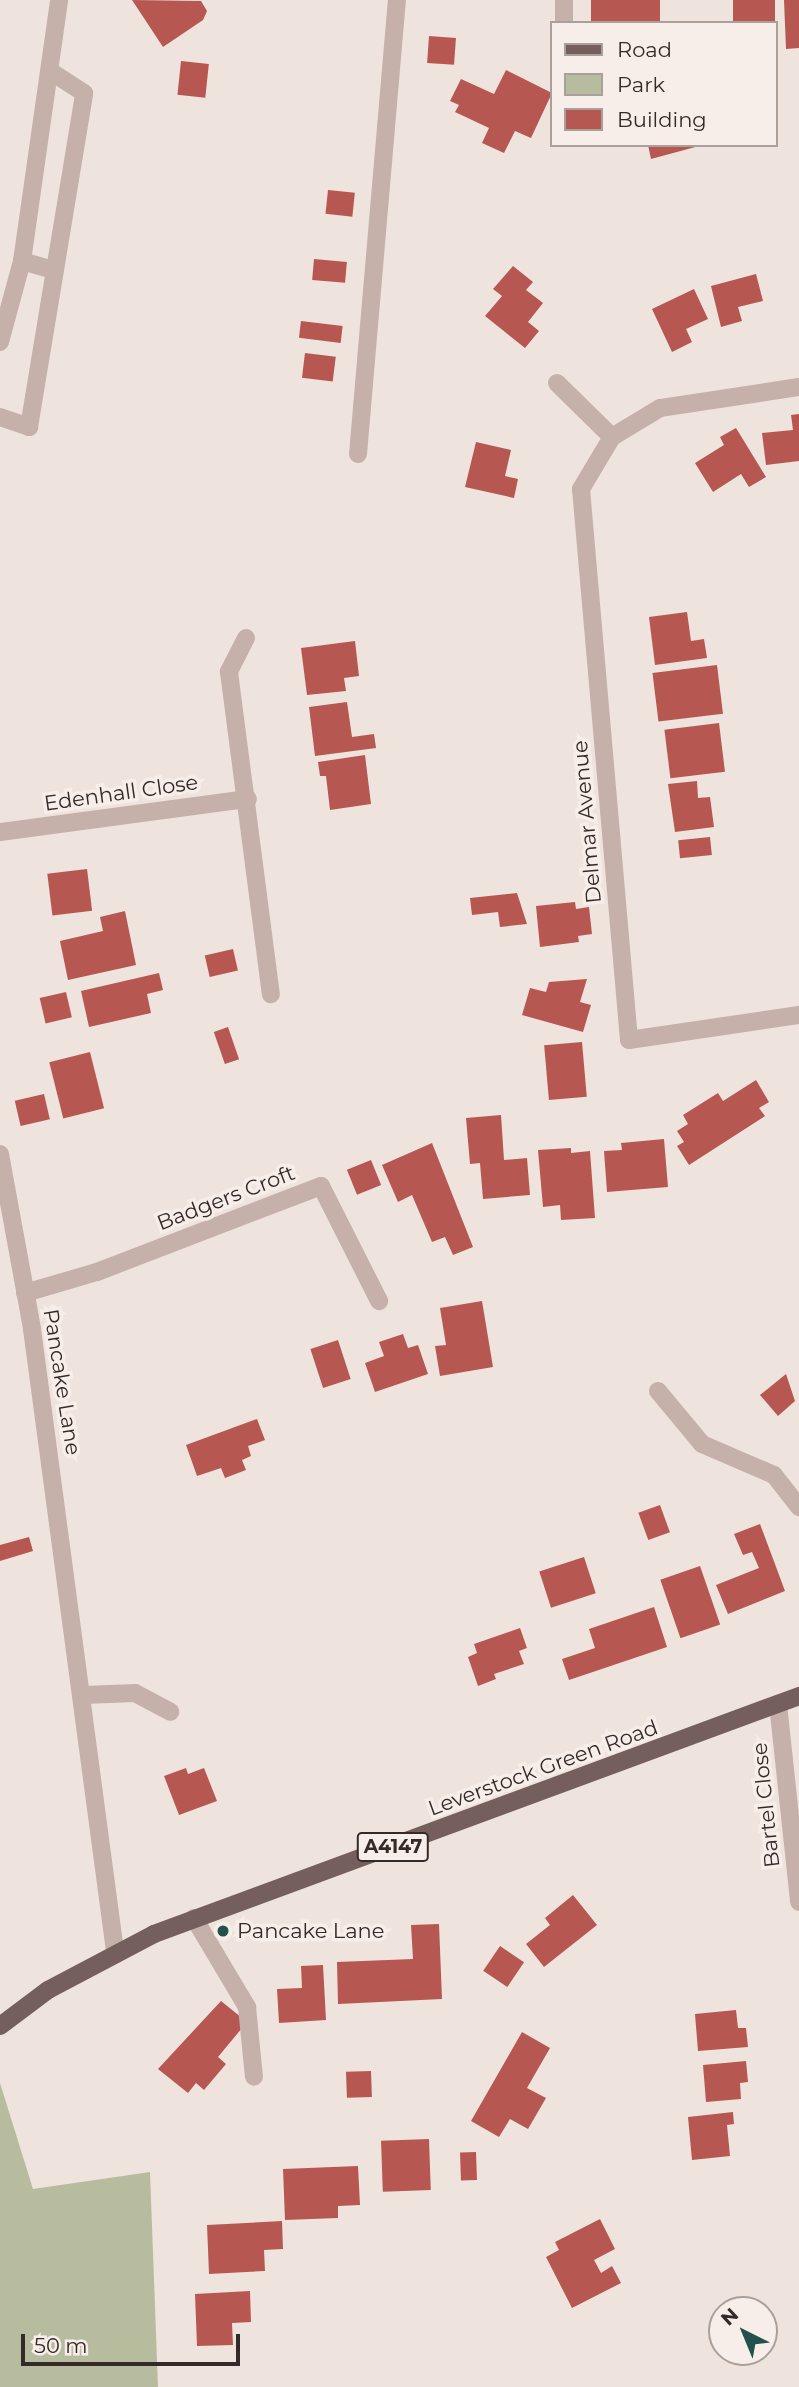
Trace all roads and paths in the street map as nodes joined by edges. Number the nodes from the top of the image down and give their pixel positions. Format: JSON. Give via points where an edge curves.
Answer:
{"nodes":[{"id":1,"x":59,"y":0,"type":"edge"},
{"id":2,"x":397,"y":0,"type":"edge"},
{"id":3,"x":564,"y":0,"type":"edge"},
{"id":4,"x":564,"y":21,"type":"edge"},
{"id":5,"x":50,"y":71,"type":"junction"},
{"id":6,"x":22,"y":261,"type":"junction"},
{"id":7,"x":54,"y":270,"type":"junction"},
{"id":8,"x":0,"y":342,"type":"edge"},
{"id":9,"x":557,"y":383,"type":"dead end"},
{"id":10,"x":799,"y":387,"type":"edge"},
{"id":11,"x":0,"y":417,"type":"edge"},
{"id":12,"x":612,"y":437,"type":"junction"},
{"id":13,"x":358,"y":454,"type":"dead end"},
{"id":14,"x":246,"y":638,"type":"dead end"},
{"id":15,"x":248,"y":799,"type":"junction"},
{"id":16,"x":0,"y":832,"type":"edge"},
{"id":17,"x":271,"y":994,"type":"dead end"},
{"id":18,"x":799,"y":1016,"type":"edge"},
{"id":19,"x":0,"y":1154,"type":"edge"},
{"id":20,"x":25,"y":1293,"type":"junction"},
{"id":21,"x":379,"y":1301,"type":"dead end"},
{"id":22,"x":658,"y":1391,"type":"dead end"},
{"id":23,"x":798,"y":1501,"type":"edge"},
{"id":24,"x":799,"y":1694,"type":"edge"},
{"id":25,"x":84,"y":1695,"type":"junction"},
{"id":26,"x":778,"y":1704,"type":"junction"},
{"id":27,"x":170,"y":1712,"type":"dead end"},
{"id":28,"x":799,"y":1902,"type":"edge"},
{"id":29,"x":194,"y":1918,"type":"junction"},
{"id":30,"x":115,"y":1951,"type":"junction"},
{"id":31,"x":0,"y":2025,"type":"edge"},
{"id":32,"x":254,"y":2077,"type":"dead end"}],
"edges":[{"from":1,"to":5,"type":"street"},
{"from":2,"to":13,"type":"street"},
{"from":3,"to":4,"type":"street"},
{"from":5,"to":6,"type":"street"},
{"from":5,"to":7,"type":"street","via":[[84,93]]},
{"from":6,"to":7,"type":"street"},
{"from":6,"to":8,"type":"street"},
{"from":7,"to":11,"type":"street","via":[[29,427]]},
{"from":9,"to":12,"type":"street"},
{"from":10,"to":12,"type":"street","name":"Delmar Avenue","via":[[660,408]]},
{"from":12,"to":18,"type":"street","name":"Delmar Avenue","via":[[581,489],[629,1040]]},
{"from":14,"to":15,"type":"street","via":[[229,672]]},
{"from":15,"to":16,"type":"street","name":"Edenhall Close"},
{"from":15,"to":17,"type":"street"},
{"from":19,"to":20,"type":"street","name":"Pancake Lane"},
{"from":20,"to":21,"type":"street","name":"Badgers Croft","via":[[97,1272],[321,1186]]},
{"from":20,"to":25,"type":"street","name":"Pancake Lane"},
{"from":22,"to":23,"type":"street","via":[[702,1444],[774,1475]]},
{"from":24,"to":26,"type":"main road","name":"Leverstock Green Road","number":"A4147"},
{"from":25,"to":27,"type":"street","via":[[135,1693]]},
{"from":25,"to":30,"type":"street","name":"Pancake Lane"},
{"from":26,"to":28,"type":"street","name":"Bartel Close"},
{"from":26,"to":29,"type":"main road","name":"Leverstock Green Road","number":"A4147"},
{"from":29,"to":30,"type":"main road","name":"Leverstock Green Road","number":"A4147"},
{"from":29,"to":32,"type":"street","via":[[247,2007]]},
{"from":30,"to":31,"type":"main road","name":"Leverstock Green Road","number":"A4147"}]}
